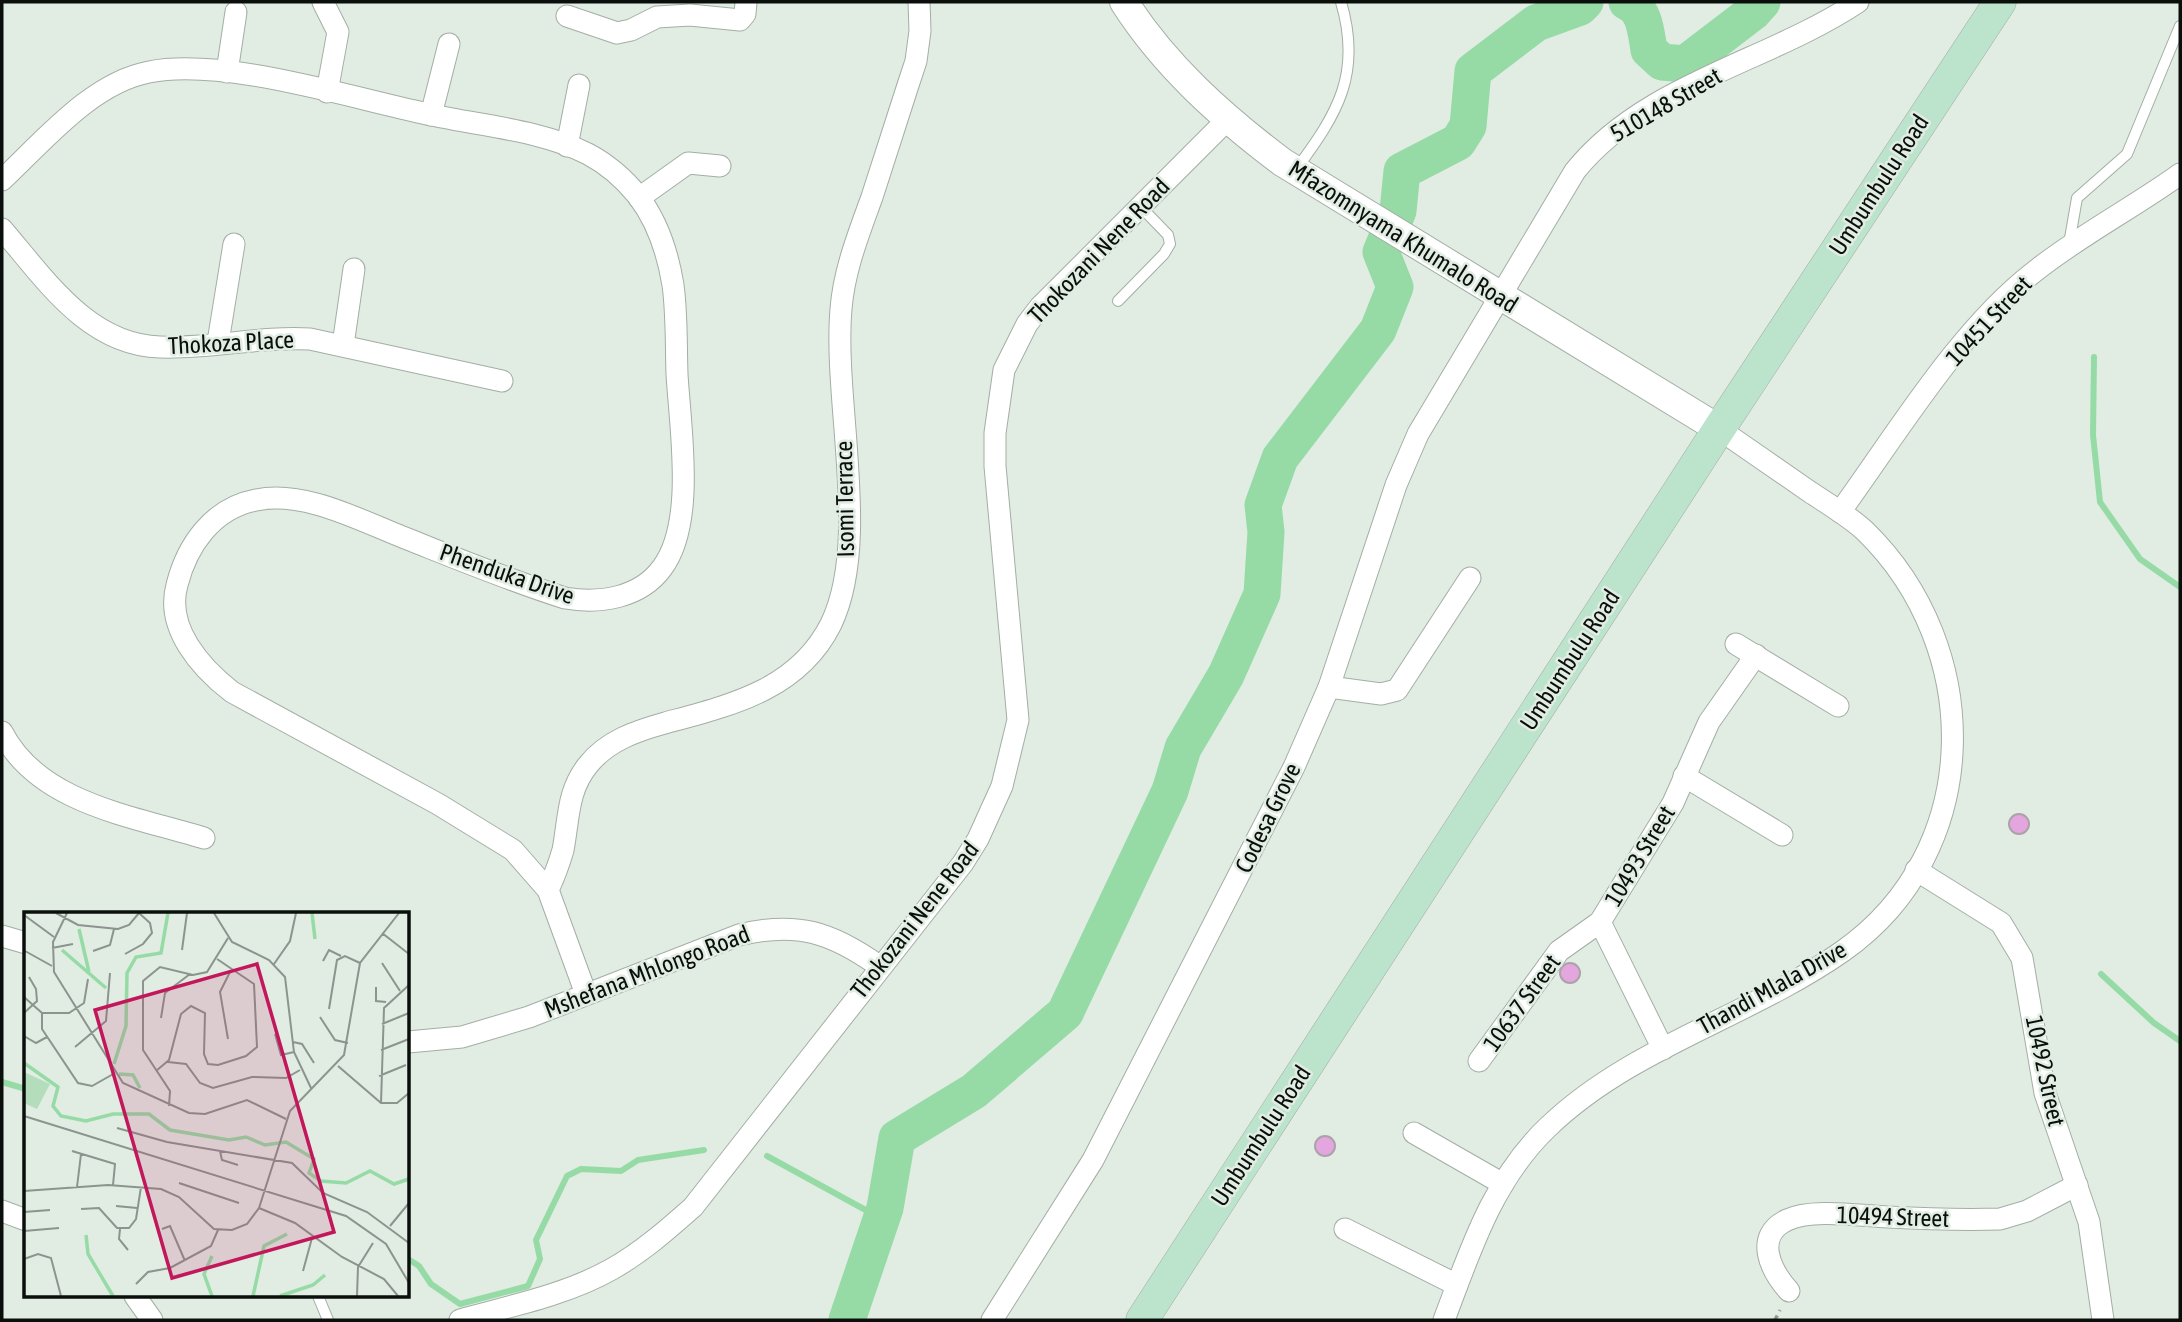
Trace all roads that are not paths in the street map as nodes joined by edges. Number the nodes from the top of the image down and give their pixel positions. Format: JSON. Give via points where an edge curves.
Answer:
{"nodes":[{"id":1,"x":323,"y":2,"type":"edge"},
{"id":2,"x":746,"y":2,"type":"edge"},
{"id":3,"x":919,"y":2,"type":"edge"},
{"id":4,"x":1124,"y":2,"type":"edge"},
{"id":5,"x":1341,"y":2,"type":"edge"},
{"id":6,"x":1858,"y":2,"type":"edge"},
{"id":7,"x":2000,"y":2,"type":"edge"},
{"id":8,"x":236,"y":12,"type":"dead end"},
{"id":9,"x":567,"y":16,"type":"dead end"},
{"id":10,"x":2180,"y":26,"type":"edge"},
{"id":11,"x":449,"y":44,"type":"dead end"},
{"id":12,"x":227,"y":72,"type":"junction"},
{"id":13,"x":579,"y":85,"type":"dead end"},
{"id":14,"x":327,"y":92,"type":"junction"},
{"id":15,"x":431,"y":115,"type":"junction"},
{"id":16,"x":1227,"y":120,"type":"junction"},
{"id":17,"x":567,"y":146,"type":"junction"},
{"id":18,"x":720,"y":166,"type":"dead end"},
{"id":19,"x":1295,"y":170,"type":"junction"},
{"id":20,"x":2180,"y":176,"type":"edge"},
{"id":21,"x":2,"y":180,"type":"edge"},
{"id":22,"x":639,"y":198,"type":"junction"},
{"id":23,"x":1140,"y":206,"type":"junction"},
{"id":24,"x":2,"y":229,"type":"edge"},
{"id":25,"x":234,"y":244,"type":"dead end"},
{"id":26,"x":2069,"y":247,"type":"junction"},
{"id":27,"x":354,"y":269,"type":"dead end"},
{"id":28,"x":1501,"y":297,"type":"junction"},
{"id":29,"x":1118,"y":300,"type":"dead end"},
{"id":30,"x":218,"y":342,"type":"junction"},
{"id":31,"x":343,"y":345,"type":"junction"},
{"id":32,"x":502,"y":381,"type":"dead end"},
{"id":33,"x":1719,"y":429,"type":"junction"},
{"id":34,"x":1840,"y":512,"type":"junction"},
{"id":35,"x":1470,"y":578,"type":"dead end"},
{"id":36,"x":1736,"y":644,"type":"dead end"},
{"id":37,"x":1756,"y":655,"type":"junction"},
{"id":38,"x":1329,"y":687,"type":"junction"},
{"id":39,"x":1838,"y":706,"type":"dead end"},
{"id":40,"x":2,"y":732,"type":"edge"},
{"id":41,"x":1684,"y":776,"type":"junction"},
{"id":42,"x":1782,"y":835,"type":"dead end"},
{"id":43,"x":204,"y":838,"type":"dead end"},
{"id":44,"x":1916,"y":870,"type":"junction"},
{"id":45,"x":548,"y":890,"type":"junction"},
{"id":46,"x":1600,"y":922,"type":"junction"},
{"id":47,"x":2,"y":936,"type":"edge"},
{"id":48,"x":24,"y":942,"type":"edge"},
{"id":49,"x":879,"y":966,"type":"junction"},
{"id":50,"x":586,"y":993,"type":"junction"},
{"id":51,"x":410,"y":1042,"type":"edge"},
{"id":52,"x":1663,"y":1049,"type":"junction"},
{"id":53,"x":1479,"y":1061,"type":"dead end"},
{"id":54,"x":1414,"y":1133,"type":"dead end"},
{"id":55,"x":1503,"y":1184,"type":"junction"},
{"id":56,"x":2077,"y":1185,"type":"junction"},
{"id":57,"x":2,"y":1211,"type":"edge"},
{"id":58,"x":24,"y":1219,"type":"edge"},
{"id":59,"x":1345,"y":1229,"type":"dead end"},
{"id":60,"x":1457,"y":1285,"type":"junction"},
{"id":61,"x":1789,"y":1291,"type":"dead end"},
{"id":62,"x":136,"y":1298,"type":"edge"},
{"id":63,"x":319,"y":1298,"type":"edge"},
{"id":64,"x":522,"y":1311,"type":"edge"},
{"id":65,"x":152,"y":1320,"type":"edge"},
{"id":66,"x":328,"y":1320,"type":"edge"},
{"id":67,"x":460,"y":1320,"type":"edge"},
{"id":68,"x":992,"y":1320,"type":"edge"},
{"id":69,"x":1142,"y":1320,"type":"edge"},
{"id":70,"x":1444,"y":1320,"type":"edge"},
{"id":71,"x":2104,"y":1320,"type":"edge"}],
"edges":[{"from":1,"to":14,"type":"street","via":[[338,33]]},
{"from":2,"to":9,"type":"street","via":[[745,14],[737,20],[657,17],[623,33],[607,32]]},
{"from":3,"to":45,"type":"street","name":"Isomi Terrace","via":[[916,61],[844,284],[839,338],[848,554],[832,622],[802,666],[777,685],[737,703],[644,729],[603,750],[589,763],[573,790],[563,848]]},
{"from":4,"to":16,"type":"street","name":"Mfazomnyama Khumalo Road","via":[[1169,63]]},
{"from":5,"to":19,"type":"lane","via":[[1349,72],[1345,90],[1336,112]]},
{"from":6,"to":28,"type":"street","name":"510148 Street","via":[[1679,92],[1610,134],[1575,171]]},
{"from":7,"to":33,"type":"main road","name":"Umbumbulu Road"},
{"from":8,"to":12,"type":"street"},
{"from":10,"to":26,"type":"lane","via":[[2127,154],[2077,198]]},
{"from":11,"to":15,"type":"street"},
{"from":12,"to":14,"type":"street","name":"Phenduka Drive"},
{"from":12,"to":21,"type":"street","name":"Phenduka Drive","via":[[168,69],[119,84],[83,106]]},
{"from":13,"to":17,"type":"street"},
{"from":14,"to":15,"type":"street","name":"Phenduka Drive"},
{"from":15,"to":17,"type":"street","name":"Phenduka Drive"},
{"from":16,"to":19,"type":"street","name":"Mfazomnyama Khumalo Road"},
{"from":16,"to":23,"type":"street","name":"Thokozani Nene Road"},
{"from":17,"to":22,"type":"street","name":"Phenduka Drive","via":[[607,167]]},
{"from":18,"to":22,"type":"street","via":[[688,163]]},
{"from":19,"to":28,"type":"street","name":"Mfazomnyama Khumalo Road"},
{"from":20,"to":26,"type":"street","name":"10451 Street"},
{"from":22,"to":45,"type":"street","name":"Phenduka Drive","via":[[657,230],[673,286],[682,482],[677,536],[662,568],[648,583],[606,600],[565,598],[334,511],[269,499],[238,506],[204,530],[181,569],[176,590],[176,608],[189,648],[214,679],[488,832],[513,850]]},
{"from":23,"to":29,"type":"lane","via":[[1168,235],[1170,244]]},
{"from":23,"to":49,"type":"street","name":"Thokozani Nene Road","via":[[1040,307],[1013,346],[1004,370],[995,466],[1017,690],[1014,744],[1002,786],[978,839]]},
{"from":24,"to":30,"type":"street","name":"Thokoza Place","via":[[80,315],[113,337],[162,347]]},
{"from":25,"to":30,"type":"street"},
{"from":26,"to":34,"type":"street","name":"10451 Street","via":[[2032,273],[1988,316]]},
{"from":27,"to":31,"type":"street"},
{"from":28,"to":33,"type":"street","name":"Mfazomnyama Khumalo Road"},
{"from":28,"to":38,"type":"street","name":"Codesa Grove","via":[[1407,457]]},
{"from":30,"to":31,"type":"street","name":"Thokoza Place","via":[[284,337]]},
{"from":31,"to":32,"type":"street","name":"Thokoza Place"},
{"from":33,"to":34,"type":"street","name":"Thandi Mlala Drive"},
{"from":33,"to":69,"type":"main road","name":"Umbumbulu Road"},
{"from":34,"to":44,"type":"street","name":"Thandi Mlala Drive","via":[[1864,530],[1910,587],[1945,666],[1952,730],[1950,769],[1939,818]]},
{"from":35,"to":38,"type":"street","via":[[1397,690],[1381,694]]},
{"from":36,"to":37,"type":"street"},
{"from":37,"to":39,"type":"street"},
{"from":37,"to":41,"type":"street","name":"10493 Street","via":[[1720,704]]},
{"from":38,"to":68,"type":"street","name":"Codesa Grove","via":[[1294,767],[1144,1065],[1093,1160]]},
{"from":40,"to":43,"type":"street","via":[[33,774],[47,784],[74,797]]},
{"from":41,"to":42,"type":"street","name":"10493 Street"},
{"from":41,"to":46,"type":"street","name":"10493 Street","via":[[1662,822]]},
{"from":44,"to":52,"type":"street","name":"Thandi Mlala Drive","via":[[1882,916],[1844,950]]},
{"from":44,"to":56,"type":"street","name":"10492 Street","via":[[1983,910],[2012,937],[2029,991],[2045,1093]]},
{"from":45,"to":50,"type":"street","name":"Phenduka Drive"},
{"from":46,"to":52,"type":"street","name":"10493 Street"},
{"from":46,"to":53,"type":"street","name":"10637 Street","via":[[1559,951]]},
{"from":47,"to":48,"type":"street"},
{"from":49,"to":50,"type":"street","name":"Mshefana Mhlongo Road","via":[[827,935],[767,928]]},
{"from":49,"to":64,"type":"street","name":"Thokozani Nene Road","via":[[693,1207],[640,1252]]},
{"from":50,"to":51,"type":"street","name":"Mshefana Mhlongo Road","via":[[482,1031]]},
{"from":52,"to":55,"type":"street","name":"Thandi Mlala Drive","via":[[1567,1109],[1520,1157]]},
{"from":54,"to":55,"type":"street"},
{"from":55,"to":60,"type":"street","name":"Thandi Mlala Drive","via":[[1488,1208]]},
{"from":56,"to":61,"type":"street","name":"10494 Street","via":[[2000,1219],[1833,1215],[1786,1220],[1772,1238],[1767,1258]]},
{"from":56,"to":71,"type":"street","name":"10492 Street","via":[[2095,1249]]},
{"from":57,"to":58,"type":"street"},
{"from":59,"to":60,"type":"street"},
{"from":60,"to":70,"type":"street","name":"Thandi Mlala Drive"},
{"from":62,"to":65,"type":"street"},
{"from":63,"to":66,"type":"lane"},
{"from":64,"to":67,"type":"street","name":"Thokozani Nene Road"}]}
